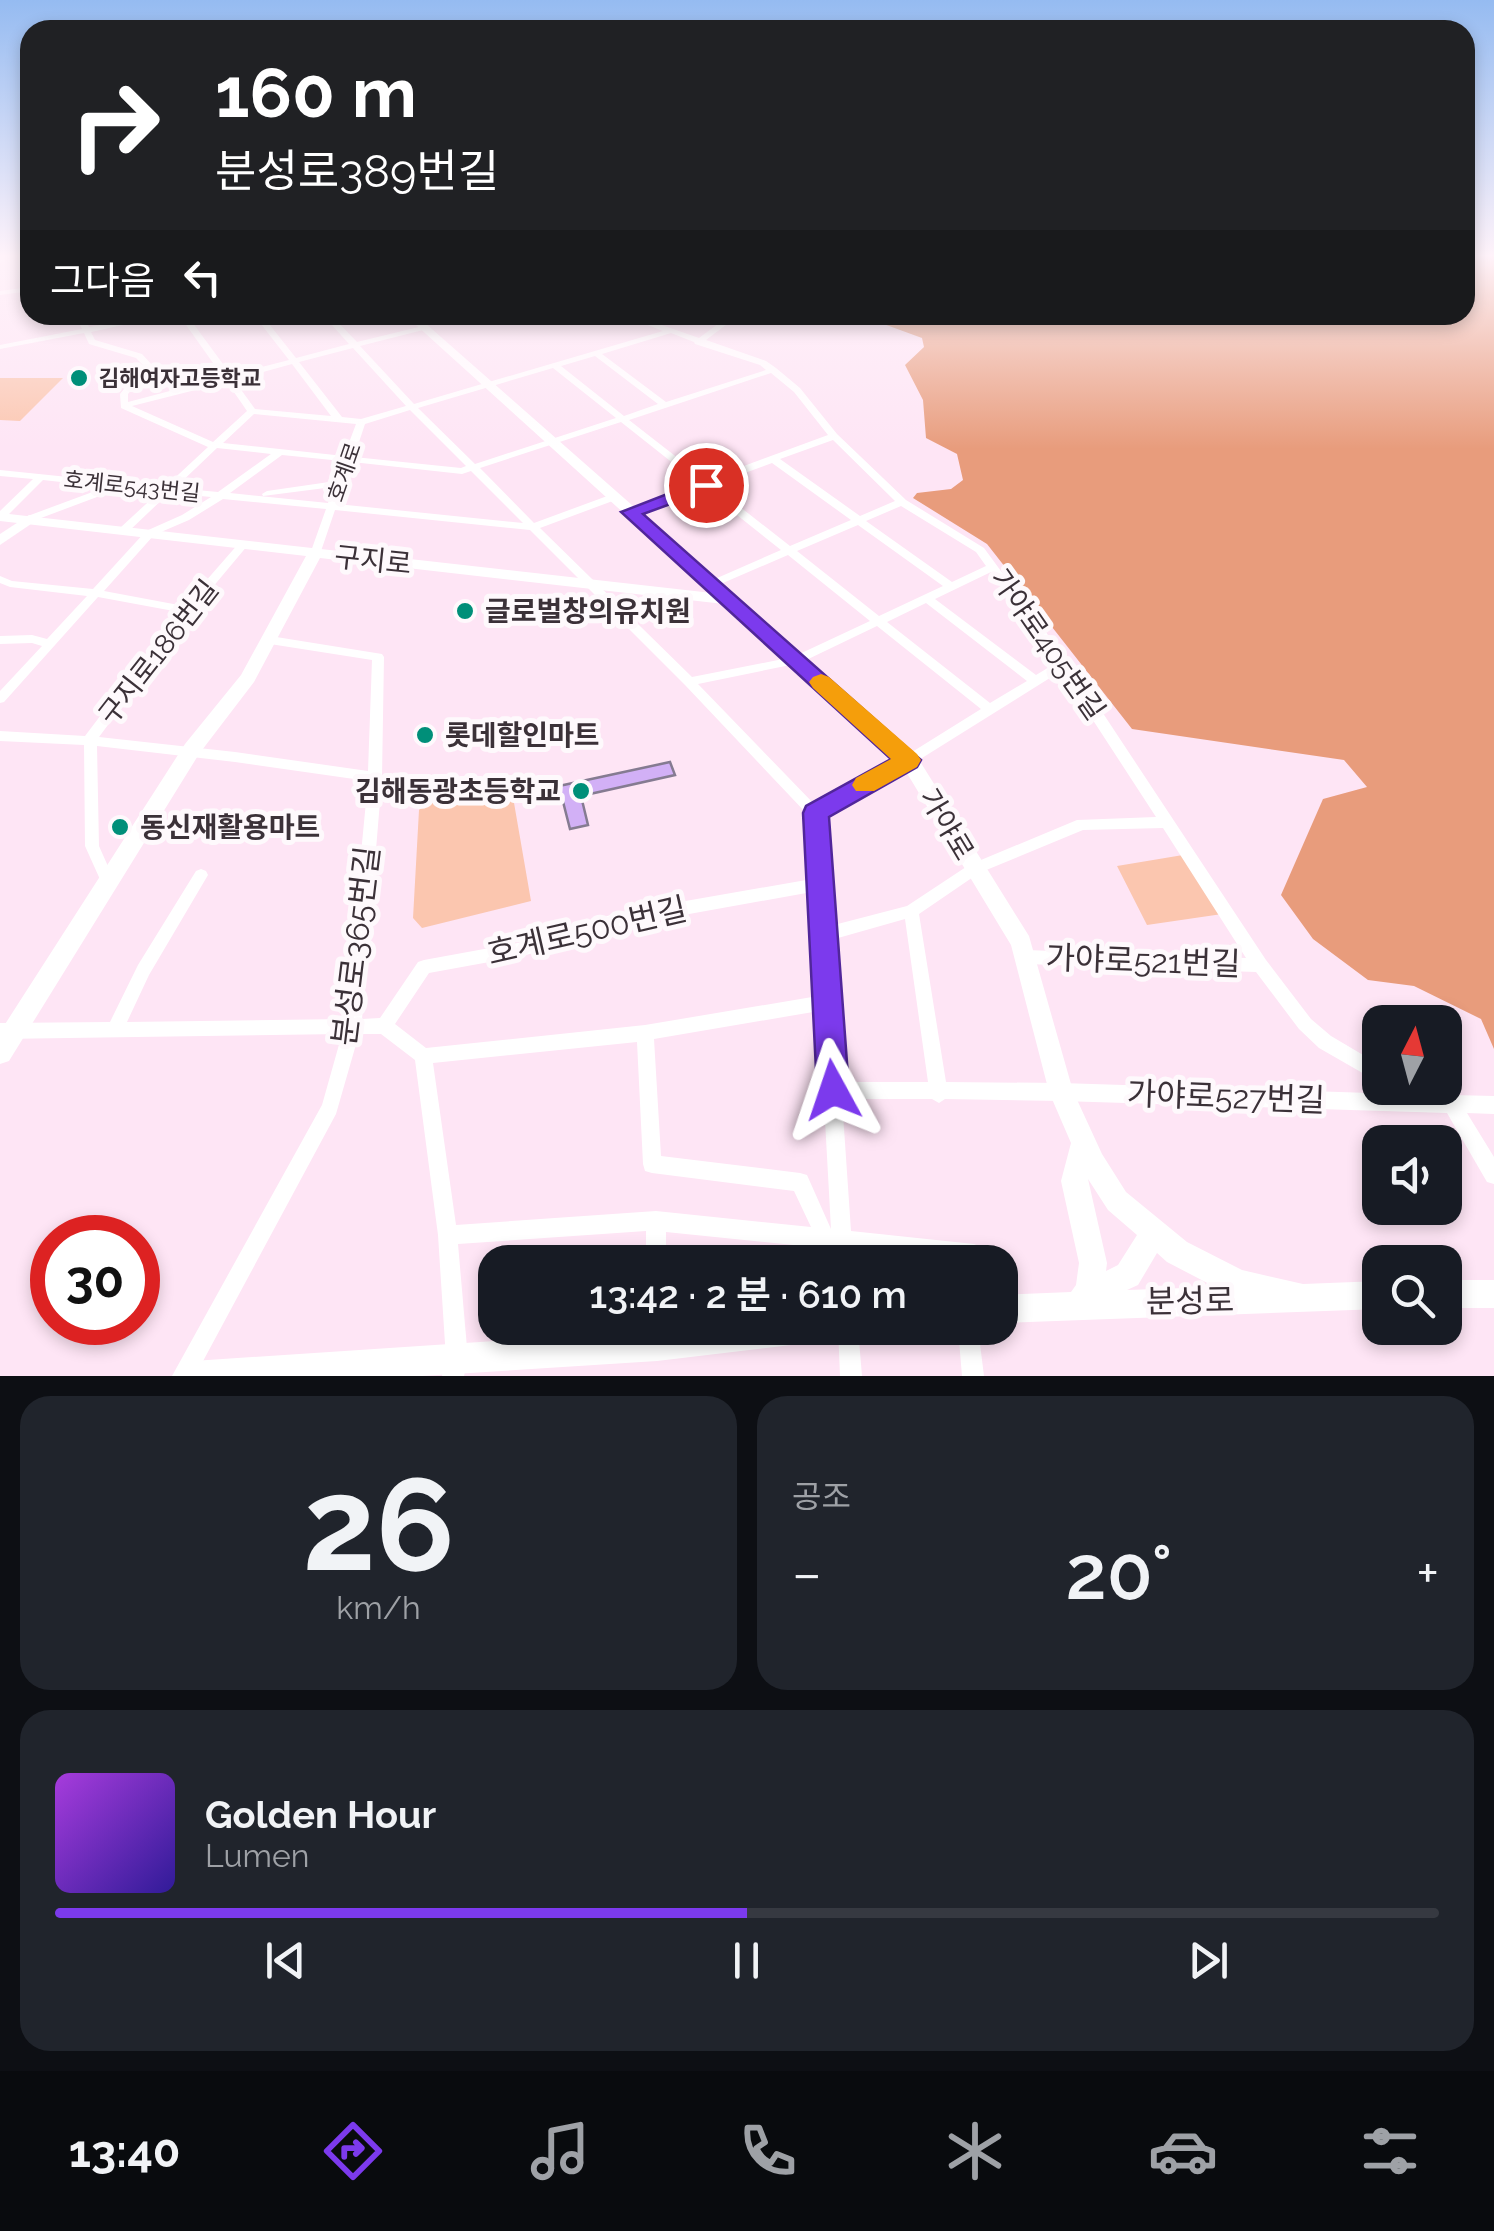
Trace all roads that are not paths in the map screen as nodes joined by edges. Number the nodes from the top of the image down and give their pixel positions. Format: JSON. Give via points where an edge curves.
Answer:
{"nodes":[{"id":1,"x":83,"y":325,"type":"edge"},
{"id":2,"x":119,"y":325,"type":"edge"},
{"id":3,"x":190,"y":325,"type":"edge"},
{"id":4,"x":266,"y":325,"type":"edge"},
{"id":5,"x":337,"y":325,"type":"edge"},
{"id":6,"x":422,"y":325,"type":"edge"},
{"id":7,"x":654,"y":325,"type":"edge"},
{"id":8,"x":721,"y":325,"type":"edge"},
{"id":9,"x":424,"y":327,"type":"junction"},
{"id":10,"x":670,"y":331,"type":"junction"},
{"id":11,"x":86,"y":332,"type":"junction"},
{"id":12,"x":698,"y":342,"type":"junction"},
{"id":13,"x":355,"y":345,"type":"junction"},
{"id":14,"x":0,"y":347,"type":"edge"},
{"id":15,"x":595,"y":352,"type":"junction"},
{"id":16,"x":293,"y":361,"type":"junction"},
{"id":17,"x":553,"y":364,"type":"junction"},
{"id":18,"x":773,"y":370,"type":"junction"},
{"id":19,"x":228,"y":378,"type":"junction"},
{"id":20,"x":486,"y":383,"type":"junction"},
{"id":21,"x":666,"y":405,"type":"junction"},
{"id":22,"x":124,"y":406,"type":"junction"},
{"id":23,"x":412,"y":408,"type":"junction"},
{"id":24,"x":252,"y":411,"type":"junction"},
{"id":25,"x":339,"y":420,"type":"junction"},
{"id":26,"x":623,"y":420,"type":"junction"},
{"id":27,"x":361,"y":422,"type":"junction"},
{"id":28,"x":834,"y":436,"type":"junction"},
{"id":29,"x":552,"y":442,"type":"junction"},
{"id":30,"x":212,"y":445,"type":"junction"},
{"id":31,"x":279,"y":453,"type":"junction"},
{"id":32,"x":772,"y":458,"type":"junction"},
{"id":33,"x":348,"y":460,"type":"junction"},
{"id":34,"x":474,"y":469,"type":"junction"},
{"id":35,"x":0,"y":473,"type":"edge"},
{"id":36,"x":41,"y":477,"type":"junction"},
{"id":37,"x":339,"y":483,"type":"junction"},
{"id":38,"x":121,"y":484,"type":"junction"},
{"id":39,"x":706,"y":485,"type":"junction"},
{"id":40,"x":168,"y":490,"type":"junction"},
{"id":41,"x":224,"y":496,"type":"junction"},
{"id":42,"x":245,"y":498,"type":"junction"},
{"id":43,"x":902,"y":502,"type":"junction"},
{"id":44,"x":622,"y":505,"type":"junction"},
{"id":45,"x":332,"y":506,"type":"junction"},
{"id":46,"x":0,"y":517,"type":"edge"},
{"id":47,"x":29,"y":519,"type":"junction"},
{"id":48,"x":858,"y":520,"type":"junction"},
{"id":49,"x":532,"y":527,"type":"junction"},
{"id":50,"x":124,"y":530,"type":"junction"},
{"id":51,"x":150,"y":533,"type":"junction"},
{"id":52,"x":0,"y":541,"type":"edge"},
{"id":53,"x":243,"y":545,"type":"junction"},
{"id":54,"x":789,"y":550,"type":"junction"},
{"id":55,"x":314,"y":554,"type":"junction"},
{"id":56,"x":993,"y":567,"type":"junction"},
{"id":57,"x":0,"y":579,"type":"edge"},
{"id":58,"x":712,"y":584,"type":"junction"},
{"id":59,"x":595,"y":585,"type":"junction"},
{"id":60,"x":951,"y":586,"type":"junction"},
{"id":61,"x":95,"y":593,"type":"junction"},
{"id":62,"x":927,"y":598,"type":"junction"},
{"id":63,"x":729,"y":600,"type":"junction"},
{"id":64,"x":187,"y":610,"type":"junction"},
{"id":65,"x":878,"y":621,"type":"junction"},
{"id":66,"x":0,"y":640,"type":"edge"},
{"id":67,"x":270,"y":640,"type":"junction"},
{"id":68,"x":50,"y":644,"type":"junction"},
{"id":69,"x":796,"y":660,"type":"junction"},
{"id":70,"x":1063,"y":664,"type":"junction"},
{"id":71,"x":1036,"y":681,"type":"junction"},
{"id":72,"x":689,"y":682,"type":"junction"},
{"id":73,"x":0,"y":699,"type":"edge"},
{"id":74,"x":990,"y":710,"type":"junction"},
{"id":75,"x":0,"y":736,"type":"edge"},
{"id":76,"x":90,"y":739,"type":"junction"},
{"id":77,"x":192,"y":749,"type":"junction"},
{"id":78,"x":908,"y":760,"type":"junction"},
{"id":79,"x":375,"y":777,"type":"junction"},
{"id":80,"x":816,"y":813,"type":"junction"},
{"id":81,"x":1169,"y":822,"type":"junction"},
{"id":82,"x":974,"y":869,"type":"junction"},
{"id":83,"x":200,"y":875,"type":"dead end"},
{"id":84,"x":108,"y":882,"type":"junction"},
{"id":85,"x":821,"y":884,"type":"junction"},
{"id":86,"x":911,"y":911,"type":"junction"},
{"id":87,"x":822,"y":935,"type":"junction"},
{"id":88,"x":1026,"y":958,"type":"junction"},
{"id":89,"x":1260,"y":965,"type":"junction"},
{"id":90,"x":826,"y":1002,"type":"junction"},
{"id":91,"x":353,"y":1024,"type":"junction"},
{"id":92,"x":384,"y":1026,"type":"junction"},
{"id":93,"x":116,"y":1029,"type":"junction"},
{"id":94,"x":7,"y":1031,"type":"edge"},
{"id":95,"x":644,"y":1033,"type":"junction"},
{"id":96,"x":0,"y":1053,"type":"edge"},
{"id":97,"x":423,"y":1056,"type":"junction"},
{"id":98,"x":1362,"y":1064,"type":"edge"},
{"id":99,"x":833,"y":1090,"type":"junction"},
{"id":100,"x":1061,"y":1092,"type":"junction"},
{"id":101,"x":938,"y":1094,"type":"junction"},
{"id":102,"x":1362,"y":1101,"type":"edge"},
{"id":103,"x":1462,"y":1104,"type":"edge"},
{"id":104,"x":1453,"y":1105,"type":"edge"},
{"id":105,"x":1494,"y":1105,"type":"edge"},
{"id":106,"x":1084,"y":1142,"type":"junction"},
{"id":107,"x":1494,"y":1175,"type":"edge"},
{"id":108,"x":656,"y":1222,"type":"junction"},
{"id":109,"x":448,"y":1234,"type":"junction"},
{"id":110,"x":1153,"y":1234,"type":"junction"},
{"id":111,"x":833,"y":1238,"type":"junction"},
{"id":112,"x":656,"y":1245,"type":"edge"},
{"id":113,"x":836,"y":1245,"type":"edge"},
{"id":114,"x":895,"y":1245,"type":"edge"},
{"id":115,"x":1362,"y":1294,"type":"edge"},
{"id":116,"x":1462,"y":1294,"type":"edge"},
{"id":117,"x":1494,"y":1294,"type":"edge"},
{"id":118,"x":1296,"y":1295,"type":"junction"},
{"id":119,"x":1078,"y":1300,"type":"junction"},
{"id":120,"x":1018,"y":1308,"type":"edge"},
{"id":121,"x":605,"y":1345,"type":"edge"},
{"id":122,"x":849,"y":1345,"type":"edge"},
{"id":123,"x":970,"y":1345,"type":"edge"},
{"id":124,"x":455,"y":1368,"type":"edge"},
{"id":125,"x":183,"y":1376,"type":"edge"},
{"id":126,"x":193,"y":1376,"type":"edge"},
{"id":127,"x":850,"y":1376,"type":"edge"},
{"id":128,"x":973,"y":1376,"type":"edge"}],
"edges":[{"from":1,"to":11,"type":"street"},
{"from":2,"to":11,"type":"street"},
{"from":3,"to":19,"type":"street"},
{"from":4,"to":16,"type":"street"},
{"from":5,"to":13,"type":"street"},
{"from":6,"to":9,"type":"main road","name":"가야로"},
{"from":7,"to":10,"type":"street","name":"가야로405번길"},
{"from":8,"to":12,"type":"street"},
{"from":9,"to":13,"type":"street"},
{"from":9,"to":20,"type":"main road","name":"가야로"},
{"from":10,"to":12,"type":"street","name":"가야로405번길"},
{"from":10,"to":15,"type":"street","name":"호계로"},
{"from":11,"to":14,"type":"street"},
{"from":11,"to":22,"type":"street","via":[[101,347],[148,365],[124,394]]},
{"from":12,"to":18,"type":"street","name":"가야로405번길"},
{"from":13,"to":16,"type":"street"},
{"from":13,"to":23,"type":"street"},
{"from":15,"to":17,"type":"street","name":"호계로"},
{"from":15,"to":21,"type":"street"},
{"from":16,"to":19,"type":"street"},
{"from":16,"to":25,"type":"street"},
{"from":17,"to":20,"type":"street","name":"호계로"},
{"from":17,"to":26,"type":"street"},
{"from":18,"to":21,"type":"street"},
{"from":18,"to":28,"type":"street","name":"가야로405번길"},
{"from":19,"to":22,"type":"street"},
{"from":19,"to":24,"type":"street"},
{"from":20,"to":23,"type":"street","name":"호계로"},
{"from":20,"to":29,"type":"main road","name":"가야로"},
{"from":21,"to":26,"type":"street"},
{"from":22,"to":30,"type":"street"},
{"from":23,"to":27,"type":"street","name":"호계로"},
{"from":23,"to":34,"type":"street"},
{"from":24,"to":25,"type":"street"},
{"from":24,"to":30,"type":"street"},
{"from":25,"to":27,"type":"street"},
{"from":26,"to":29,"type":"street"},
{"from":26,"to":39,"type":"street"},
{"from":27,"to":33,"type":"street","name":"호계로"},
{"from":28,"to":32,"type":"street"},
{"from":28,"to":43,"type":"street","name":"가야로405번길"},
{"from":29,"to":34,"type":"street"},
{"from":29,"to":44,"type":"main road","name":"가야로"},
{"from":30,"to":31,"type":"street"},
{"from":30,"to":40,"type":"street"},
{"from":31,"to":33,"type":"street"},
{"from":31,"to":41,"type":"street","name":"호계로543번길"},
{"from":32,"to":39,"type":"street"},
{"from":32,"to":48,"type":"street"},
{"from":33,"to":34,"type":"street"},
{"from":33,"to":37,"type":"street","name":"호계로"},
{"from":34,"to":49,"type":"street"},
{"from":35,"to":36,"type":"street","name":"호계로543번길"},
{"from":36,"to":38,"type":"street","name":"호계로543번길"},
{"from":36,"to":46,"type":"street"},
{"from":37,"to":42,"type":"street","name":"호계로543번길"},
{"from":37,"to":45,"type":"street","name":"호계로"},
{"from":38,"to":40,"type":"street","name":"호계로543번길"},
{"from":38,"to":47,"type":"street","name":"구지로"},
{"from":39,"to":44,"type":"street"},
{"from":39,"to":54,"type":"street"},
{"from":40,"to":41,"type":"street","name":"호계로543번길"},
{"from":40,"to":50,"type":"street"},
{"from":41,"to":42,"type":"street","name":"호계로543번길"},
{"from":41,"to":51,"type":"street"},
{"from":42,"to":45,"type":"street","name":"호계로543번길"},
{"from":43,"to":48,"type":"street"},
{"from":43,"to":56,"type":"street","name":"가야로405번길","via":[[980,550]]},
{"from":44,"to":49,"type":"street"},
{"from":44,"to":58,"type":"main road","name":"가야로"},
{"from":45,"to":49,"type":"street","name":"호계로543번길"},
{"from":45,"to":55,"type":"street","name":"호계로"},
{"from":46,"to":47,"type":"main road","name":"구지로"},
{"from":47,"to":50,"type":"main road","name":"구지로"},
{"from":47,"to":52,"type":"main road"},
{"from":48,"to":54,"type":"street"},
{"from":48,"to":60,"type":"street"},
{"from":49,"to":59,"type":"street"},
{"from":50,"to":51,"type":"main road","name":"구지로"},
{"from":51,"to":53,"type":"main road","name":"구지로"},
{"from":51,"to":61,"type":"street"},
{"from":53,"to":55,"type":"main road","name":"구지로"},
{"from":53,"to":64,"type":"street","name":"구지로186번길"},
{"from":54,"to":58,"type":"street"},
{"from":54,"to":65,"type":"street"},
{"from":55,"to":59,"type":"main road","name":"구지로"},
{"from":55,"to":67,"type":"main road","name":"호계로"},
{"from":56,"to":60,"type":"street"},
{"from":56,"to":70,"type":"street","name":"가야로405번길"},
{"from":57,"to":61,"type":"street"},
{"from":58,"to":63,"type":"main road","name":"가야로"},
{"from":59,"to":63,"type":"main road","name":"구지로"},
{"from":59,"to":72,"type":"street"},
{"from":60,"to":62,"type":"street"},
{"from":61,"to":64,"type":"street"},
{"from":61,"to":68,"type":"street"},
{"from":62,"to":65,"type":"street"},
{"from":62,"to":71,"type":"street"},
{"from":63,"to":69,"type":"main road","name":"가야로"},
{"from":64,"to":76,"type":"street","name":"구지로186번길"},
{"from":65,"to":69,"type":"street"},
{"from":65,"to":74,"type":"street"},
{"from":66,"to":68,"type":"street"},
{"from":67,"to":77,"type":"main road","name":"호계로"},
{"from":67,"to":79,"type":"street","name":"분성로365번길","via":[[378,657]]},
{"from":68,"to":73,"type":"street"},
{"from":69,"to":72,"type":"street"},
{"from":69,"to":78,"type":"main road","name":"가야로"},
{"from":70,"to":71,"type":"street"},
{"from":70,"to":81,"type":"street","name":"가야로405번길"},
{"from":71,"to":74,"type":"street"},
{"from":72,"to":80,"type":"street"},
{"from":74,"to":78,"type":"street"},
{"from":75,"to":76,"type":"street"},
{"from":76,"to":77,"type":"street"},
{"from":76,"to":84,"type":"street","name":"구지로186번길","via":[[92,846]]},
{"from":77,"to":79,"type":"street"},
{"from":77,"to":84,"type":"main road","name":"호계로"},
{"from":78,"to":80,"type":"street"},
{"from":78,"to":82,"type":"main road","name":"가야로"},
{"from":79,"to":91,"type":"street","name":"분성로365번길"},
{"from":80,"to":85,"type":"street"},
{"from":81,"to":82,"type":"street","via":[[1082,824]]},
{"from":81,"to":89,"type":"street","name":"가야로405번길"},
{"from":82,"to":86,"type":"street"},
{"from":82,"to":88,"type":"main road","name":"가야로"},
{"from":83,"to":93,"type":"street","via":[[127,996]]},
{"from":84,"to":94,"type":"main road","name":"호계로"},
{"from":85,"to":87,"type":"street"},
{"from":85,"to":92,"type":"street","name":"호계로500번길","via":[[618,920],[523,949],[424,967]]},
{"from":86,"to":87,"type":"street"},
{"from":86,"to":101,"type":"street"},
{"from":87,"to":90,"type":"street"},
{"from":88,"to":89,"type":"street","name":"가야로521번길"},
{"from":88,"to":100,"type":"main road","name":"가야로"},
{"from":89,"to":98,"type":"street","name":"가야로405번길","via":[[1305,1024]]},
{"from":90,"to":95,"type":"street"},
{"from":90,"to":99,"type":"street"},
{"from":91,"to":92,"type":"street"},
{"from":91,"to":93,"type":"street"},
{"from":91,"to":125,"type":"street","name":"분성로365번길","via":[[330,1108]]},
{"from":92,"to":97,"type":"street"},
{"from":93,"to":94,"type":"street"},
{"from":94,"to":96,"type":"main road","name":"호계로"},
{"from":95,"to":97,"type":"street"},
{"from":95,"to":111,"type":"street","via":[[652,1164],[800,1182]]},
{"from":97,"to":109,"type":"street"},
{"from":99,"to":101,"type":"street","name":"가야로527번길"},
{"from":99,"to":111,"type":"street"},
{"from":100,"to":101,"type":"street","name":"가야로527번길"},
{"from":100,"to":102,"type":"street","name":"가야로527번길"},
{"from":100,"to":106,"type":"main road","name":"가야로"},
{"from":103,"to":105,"type":"street"},
{"from":104,"to":107,"type":"street"},
{"from":106,"to":110,"type":"main road","name":"가야로","via":[[1116,1201]]},
{"from":106,"to":119,"type":"main road","via":[[1074,1182],[1093,1263]]},
{"from":108,"to":109,"type":"street"},
{"from":108,"to":111,"type":"street"},
{"from":108,"to":112,"type":"street"},
{"from":109,"to":124,"type":"street"},
{"from":110,"to":118,"type":"main road","name":"가야로","via":[[1240,1284]]},
{"from":110,"to":119,"type":"main road","via":[[1128,1275]]},
{"from":111,"to":113,"type":"street"},
{"from":111,"to":114,"type":"street"},
{"from":115,"to":118,"type":"main road","name":"분성로"},
{"from":116,"to":117,"type":"main road"},
{"from":118,"to":119,"type":"main road","name":"분성로"},
{"from":119,"to":120,"type":"main road","name":"분성로"},
{"from":121,"to":124,"type":"main road"},
{"from":122,"to":127,"type":"street"},
{"from":123,"to":128,"type":"street"},
{"from":124,"to":126,"type":"main road"}]}
